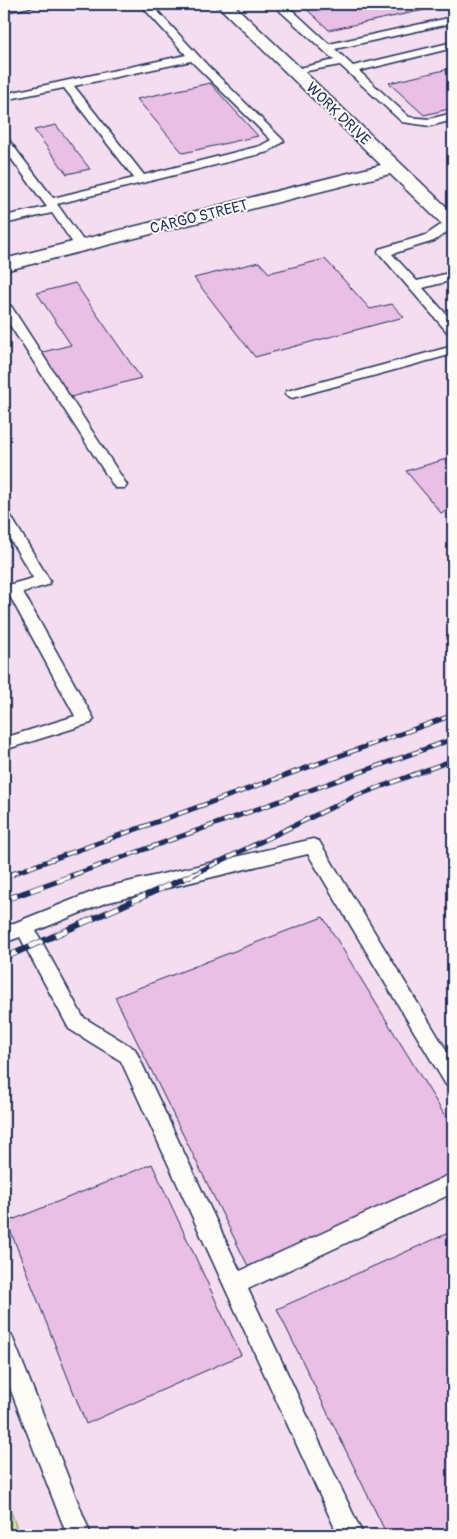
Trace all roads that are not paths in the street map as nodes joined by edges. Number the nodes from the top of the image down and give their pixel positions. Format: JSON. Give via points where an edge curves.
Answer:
{"nodes":[{"id":1,"x":31,"y":4,"type":"edge"},
{"id":2,"x":145,"y":4,"type":"edge"},
{"id":3,"x":224,"y":4,"type":"edge"},
{"id":4,"x":287,"y":4,"type":"edge"},
{"id":5,"x":4,"y":9,"type":"edge"},
{"id":6,"x":453,"y":20,"type":"edge"},
{"id":7,"x":453,"y":45,"type":"edge"},
{"id":8,"x":326,"y":48,"type":"junction"},
{"id":9,"x":194,"y":57,"type":"junction"},
{"id":10,"x":344,"y":66,"type":"junction"},
{"id":11,"x":295,"y":72,"type":"junction"},
{"id":12,"x":66,"y":84,"type":"junction"},
{"id":13,"x":4,"y":97,"type":"edge"},
{"id":14,"x":453,"y":116,"type":"edge"},
{"id":15,"x":4,"y":141,"type":"edge"},
{"id":16,"x":393,"y":168,"type":"junction"},
{"id":17,"x":141,"y":179,"type":"junction"},
{"id":18,"x":53,"y":205,"type":"junction"},
{"id":19,"x":451,"y":218,"type":"edge"},
{"id":20,"x":4,"y":220,"type":"edge"},
{"id":21,"x":81,"y":246,"type":"junction"},
{"id":22,"x":4,"y":266,"type":"edge"},
{"id":23,"x":453,"y":276,"type":"edge"},
{"id":24,"x":414,"y":286,"type":"junction"},
{"id":25,"x":4,"y":306,"type":"edge"},
{"id":26,"x":453,"y":330,"type":"edge"},
{"id":27,"x":453,"y":350,"type":"edge"},
{"id":28,"x":292,"y":394,"type":"dead end"},
{"id":29,"x":120,"y":484,"type":"dead end"},
{"id":30,"x":4,"y":517,"type":"edge"},
{"id":31,"x":4,"y":744,"type":"edge"},
{"id":32,"x":24,"y":927,"type":"junction"},
{"id":33,"x":4,"y":935,"type":"edge"},
{"id":34,"x":453,"y":1079,"type":"edge"},
{"id":35,"x":453,"y":1183,"type":"edge"},
{"id":36,"x":235,"y":1284,"type":"junction"},
{"id":37,"x":4,"y":1344,"type":"edge"},
{"id":38,"x":79,"y":1535,"type":"edge"},
{"id":39,"x":351,"y":1535,"type":"edge"}],
"edges":[{"from":1,"to":5,"type":"lane"},
{"from":2,"to":9,"type":"lane"},
{"from":3,"to":11,"type":"street","name":"WORK DRIVE"},
{"from":4,"to":8,"type":"lane","via":[[284,9]]},
{"from":6,"to":8,"type":"lane"},
{"from":7,"to":10,"type":"lane"},
{"from":8,"to":10,"type":"lane"},
{"from":9,"to":12,"type":"lane"},
{"from":9,"to":17,"type":"lane","via":[[278,141],[264,149]]},
{"from":10,"to":11,"type":"lane"},
{"from":10,"to":14,"type":"lane","via":[[406,120],[430,123]]},
{"from":11,"to":16,"type":"street","name":"WORK DRIVE"},
{"from":12,"to":13,"type":"lane"},
{"from":12,"to":17,"type":"lane"},
{"from":15,"to":18,"type":"lane"},
{"from":16,"to":19,"type":"street","name":"WORK DRIVE"},
{"from":16,"to":21,"type":"street","name":"CARGO STREET"},
{"from":17,"to":18,"type":"lane"},
{"from":18,"to":20,"type":"lane"},
{"from":18,"to":21,"type":"lane"},
{"from":19,"to":24,"type":"lane","via":[[430,238],[384,252]]},
{"from":21,"to":22,"type":"street","name":"CARGO STREET"},
{"from":23,"to":24,"type":"lane"},
{"from":24,"to":26,"type":"lane"},
{"from":25,"to":29,"type":"lane"},
{"from":27,"to":28,"type":"lane"},
{"from":30,"to":31,"type":"lane","via":[[42,581],[14,589],[85,719]]},
{"from":32,"to":33,"type":"lane"},
{"from":32,"to":34,"type":"lane","via":[[102,896],[313,846]]},
{"from":32,"to":36,"type":"lane","via":[[76,1023],[128,1055]]},
{"from":35,"to":36,"type":"lane"},
{"from":36,"to":39,"type":"lane"},
{"from":37,"to":38,"type":"lane"}]}
